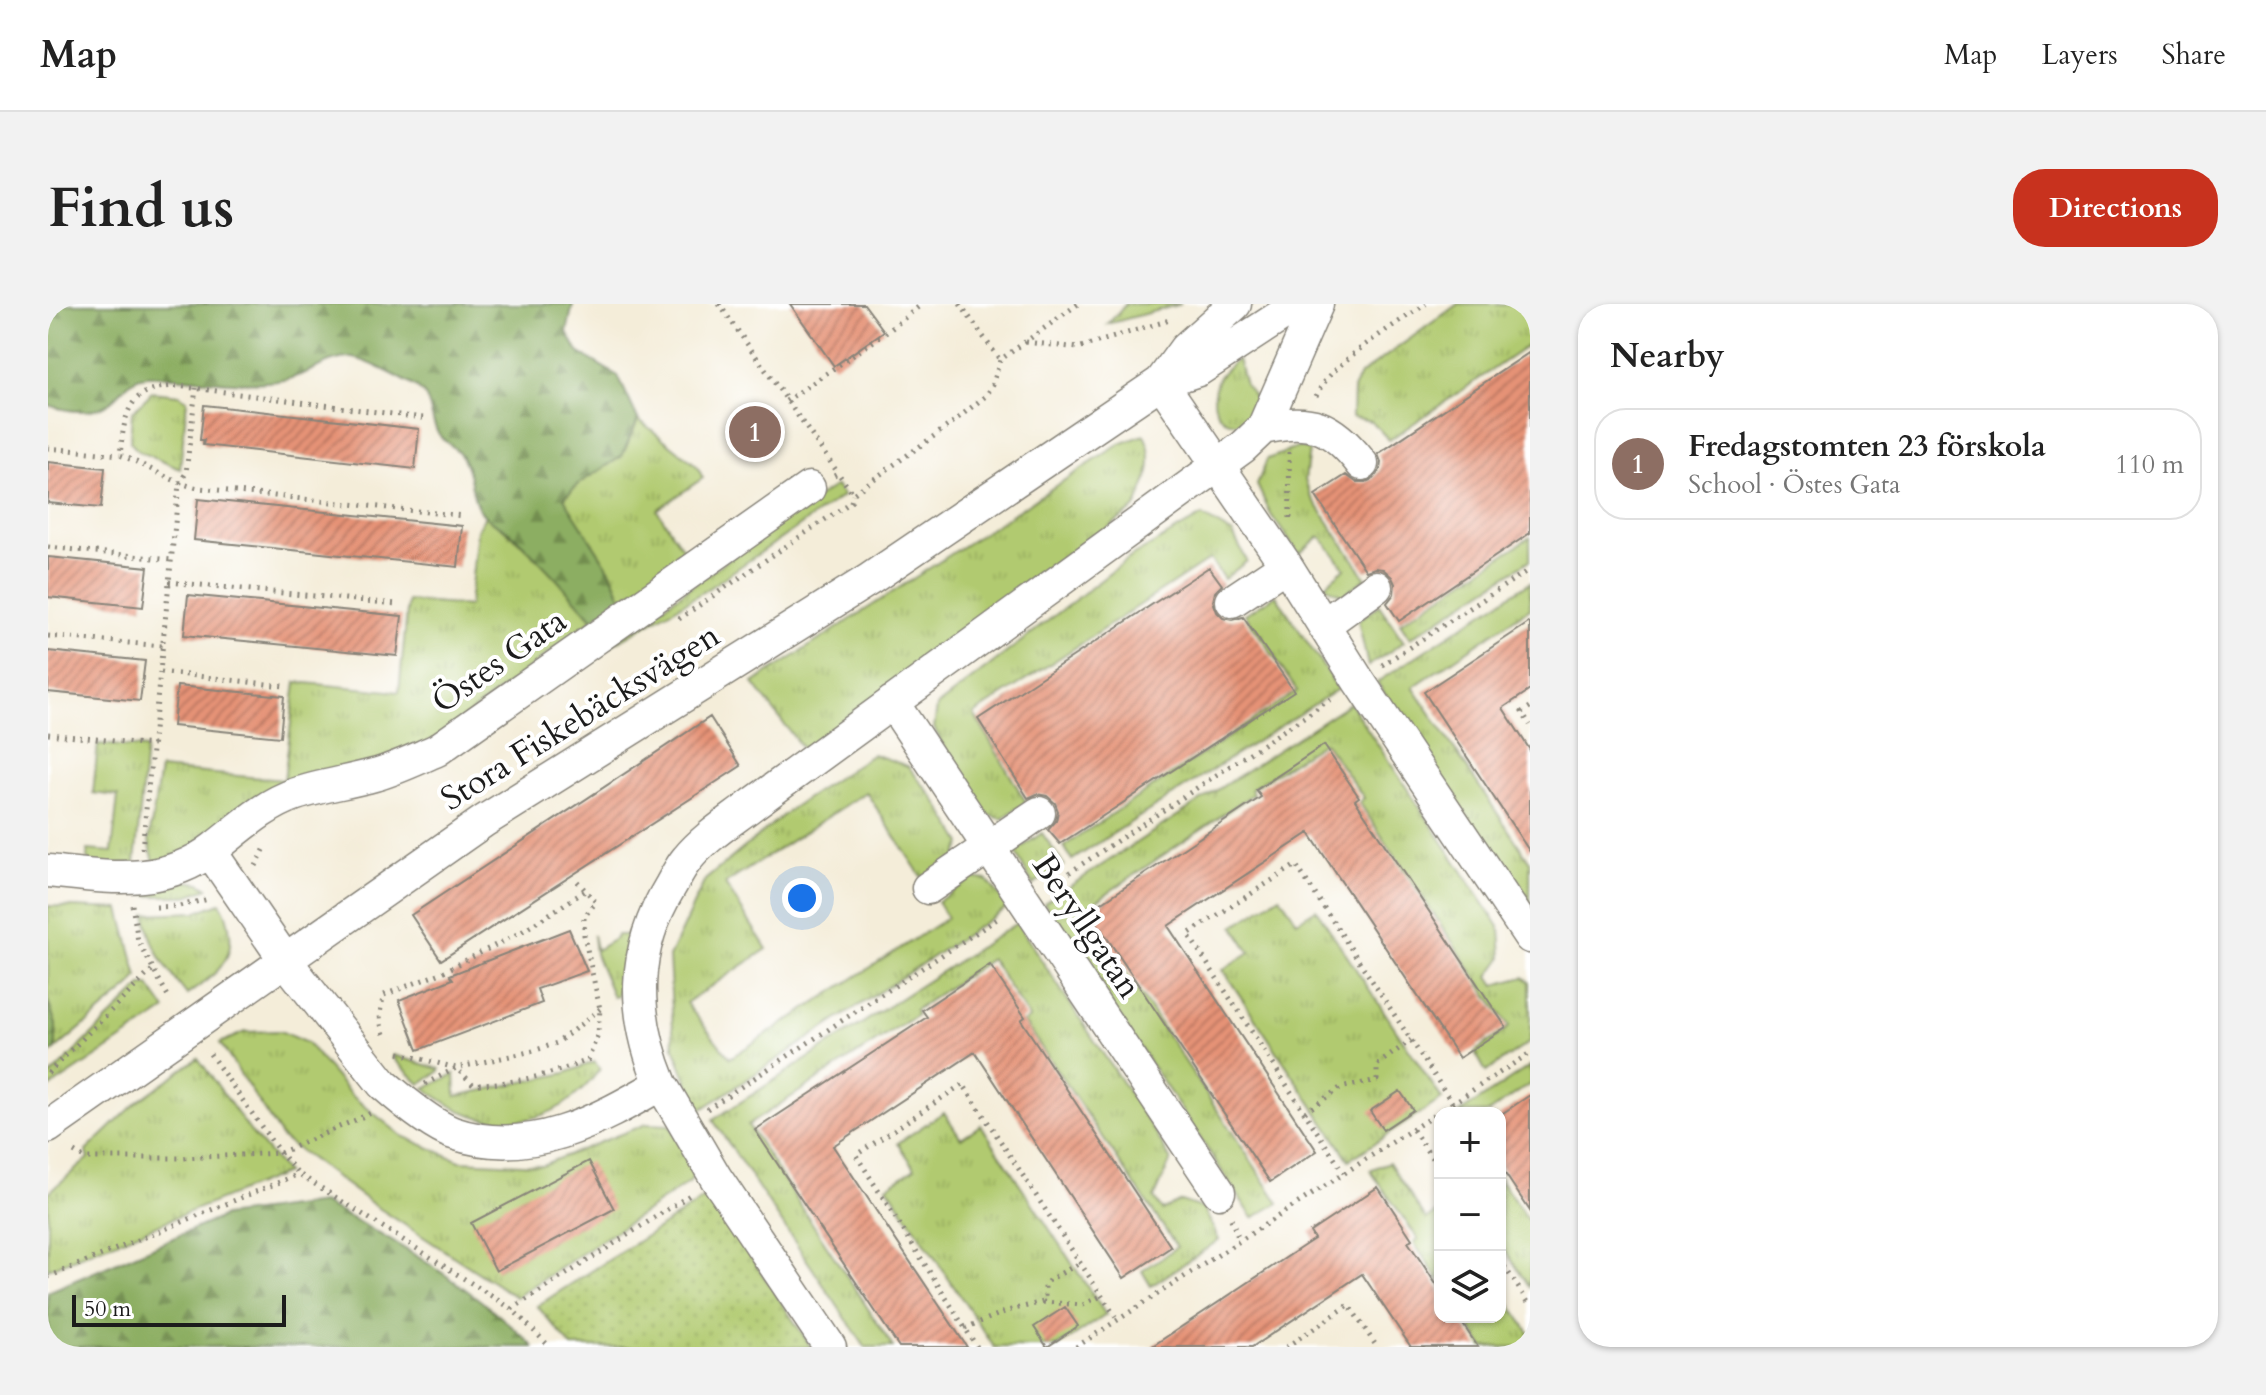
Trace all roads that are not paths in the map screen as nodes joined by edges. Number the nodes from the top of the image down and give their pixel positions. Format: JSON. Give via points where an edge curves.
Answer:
{"nodes":[{"id":1,"x":1235,"y":304,"type":"edge"},
{"id":2,"x":1299,"y":304,"type":"edge"},
{"id":3,"x":1317,"y":304,"type":"edge"},
{"id":4,"x":1161,"y":382,"type":"junction"},
{"id":5,"x":1287,"y":424,"type":"junction"},
{"id":6,"x":1362,"y":464,"type":"dead end"},
{"id":7,"x":1218,"y":465,"type":"junction"},
{"id":8,"x":809,"y":488,"type":"road end"},
{"id":9,"x":1286,"y":565,"type":"junction"},
{"id":10,"x":1376,"y":587,"type":"dead end"},
{"id":11,"x":1232,"y":601,"type":"dead end"},
{"id":12,"x":1325,"y":624,"type":"junction"},
{"id":13,"x":892,"y":702,"type":"junction"},
{"id":14,"x":1039,"y":813,"type":"dead end"},
{"id":15,"x":989,"y":846,"type":"junction"},
{"id":16,"x":210,"y":851,"type":"junction"},
{"id":17,"x":48,"y":871,"type":"edge"},
{"id":18,"x":928,"y":888,"type":"dead end"},
{"id":19,"x":1530,"y":937,"type":"edge"},
{"id":20,"x":285,"y":960,"type":"junction"},
{"id":21,"x":661,"y":1084,"type":"junction"},
{"id":22,"x":48,"y":1127,"type":"edge"},
{"id":23,"x":1219,"y":1192,"type":"dead end"},
{"id":24,"x":830,"y":1347,"type":"edge"}],
"edges":[{"from":1,"to":4,"type":"street","name":"Stora Fiskebäcksvägen","via":[[1185,349]]},
{"from":2,"to":4,"type":"street","name":"Stora Fiskebäcksvägen","via":[[1198,370]]},
{"from":3,"to":5,"type":"street"},
{"from":4,"to":7,"type":"street"},
{"from":4,"to":20,"type":"street","name":"Stora Fiskebäcksvägen","via":[[870,579],[544,781]]},
{"from":5,"to":6,"type":"street","via":[[1328,429]]},
{"from":5,"to":7,"type":"street"},
{"from":7,"to":9,"type":"street"},
{"from":7,"to":13,"type":"street"},
{"from":8,"to":16,"type":"street","name":"Östes Gata","via":[[437,750],[377,774],[283,800]]},
{"from":9,"to":11,"type":"street"},
{"from":9,"to":12,"type":"street"},
{"from":10,"to":12,"type":"street"},
{"from":12,"to":19,"type":"street"},
{"from":13,"to":15,"type":"street","name":"Beryllgatan"},
{"from":13,"to":21,"type":"street","via":[[713,834],[687,859],[657,907],[643,951],[639,988],[648,1053]]},
{"from":14,"to":15,"type":"street"},
{"from":15,"to":18,"type":"street"},
{"from":15,"to":23,"type":"street","name":"Beryllgatan"},
{"from":16,"to":17,"type":"street","name":"Östes Gata","via":[[171,870],[134,878]]},
{"from":16,"to":20,"type":"street"},
{"from":20,"to":21,"type":"street","via":[[383,1084],[452,1133],[503,1143],[541,1139],[581,1127]]},
{"from":20,"to":22,"type":"street","name":"Stora Fiskebäcksvägen"},
{"from":21,"to":24,"type":"street","via":[[716,1178]]}]}
